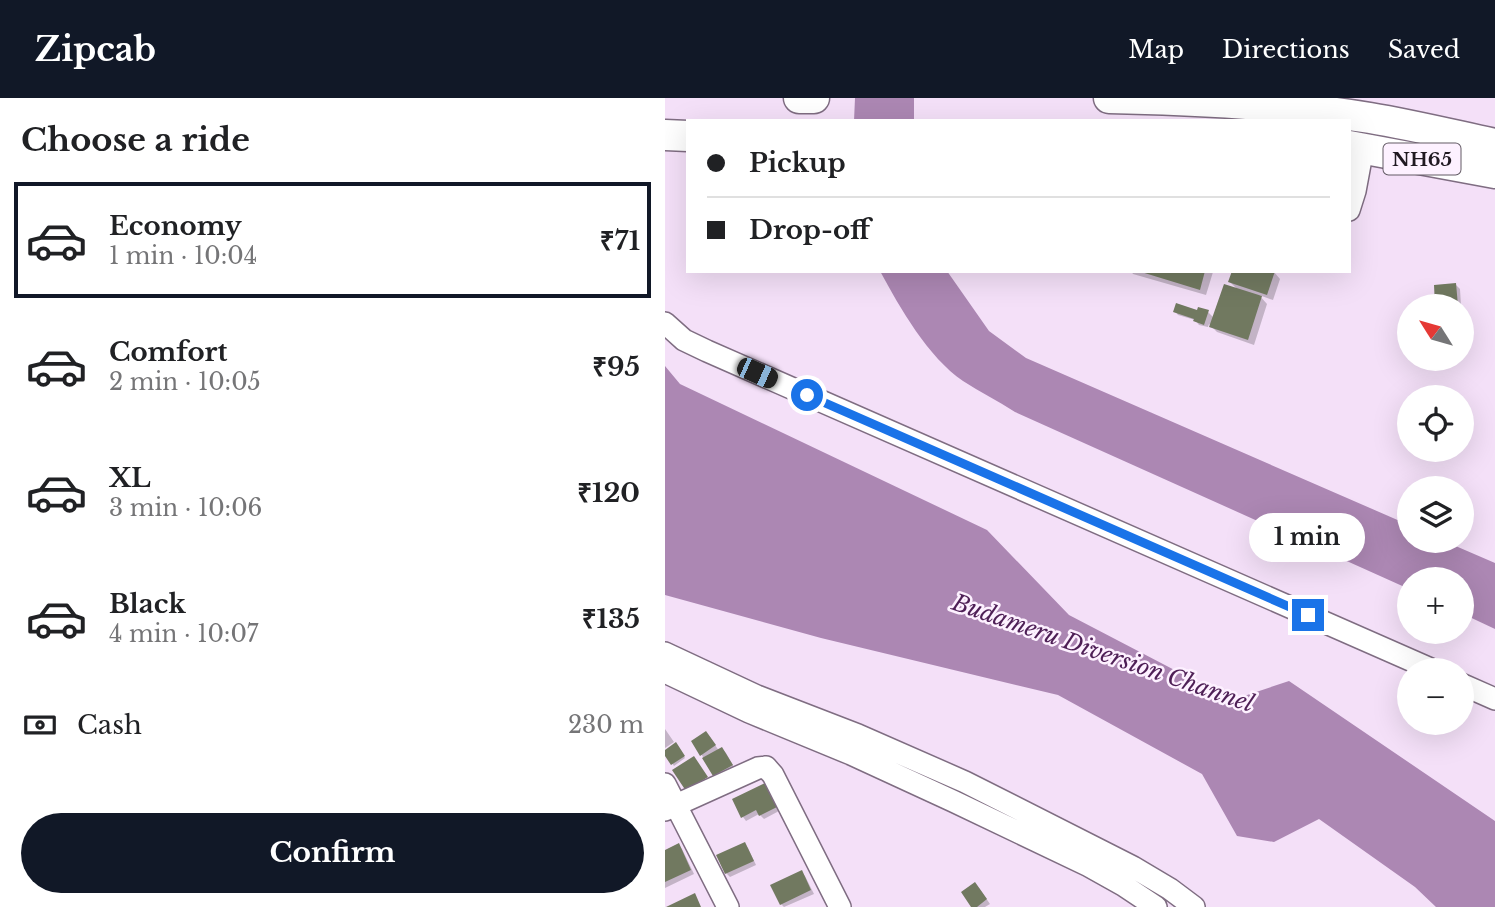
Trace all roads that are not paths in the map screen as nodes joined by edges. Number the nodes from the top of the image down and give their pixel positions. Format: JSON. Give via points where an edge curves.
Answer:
{"nodes":[{"id":1,"x":799,"y":98,"type":"edge"},
{"id":2,"x":807,"y":98,"type":"edge"},
{"id":3,"x":814,"y":98,"type":"edge"},
{"id":4,"x":1109,"y":98,"type":"edge"},
{"id":5,"x":665,"y":135,"type":"edge"},
{"id":6,"x":686,"y":136,"type":"edge"},
{"id":7,"x":1495,"y":144,"type":"edge"},
{"id":8,"x":1356,"y":147,"type":"edge"},
{"id":9,"x":1495,"y":173,"type":"edge"},
{"id":10,"x":1351,"y":204,"type":"edge"},
{"id":11,"x":665,"y":323,"type":"edge"},
{"id":12,"x":665,"y":653,"type":"edge"},
{"id":13,"x":1406,"y":658,"type":"edge"},
{"id":14,"x":665,"y":673,"type":"edge"},
{"id":15,"x":1474,"y":690,"type":"edge"},
{"id":16,"x":1495,"y":699,"type":"edge"},
{"id":17,"x":665,"y":784,"type":"edge"},
{"id":18,"x":670,"y":808,"type":"edge"},
{"id":19,"x":728,"y":907,"type":"edge"},
{"id":20,"x":840,"y":907,"type":"edge"},
{"id":21,"x":1156,"y":907,"type":"edge"},
{"id":22,"x":1195,"y":907,"type":"edge"}],
"edges":[{"from":1,"to":2,"type":"highway"},
{"from":2,"to":3,"type":"highway"},
{"from":4,"to":7,"type":"highway","number":"NH65","via":[[1302,109]]},
{"from":5,"to":6,"type":"highway"},
{"from":8,"to":9,"type":"highway","number":"NH65"},
{"from":8,"to":10,"type":"street"},
{"from":11,"to":13,"type":"street","via":[[684,340],[707,351]]},
{"from":12,"to":22,"type":"street","via":[[965,782],[1133,867]]},
{"from":14,"to":21,"type":"street","via":[[1039,842]]},
{"from":15,"to":16,"type":"street"},
{"from":17,"to":18,"type":"street"},
{"from":18,"to":19,"type":"street"},
{"from":18,"to":20,"type":"street","via":[[767,767]]}]}
